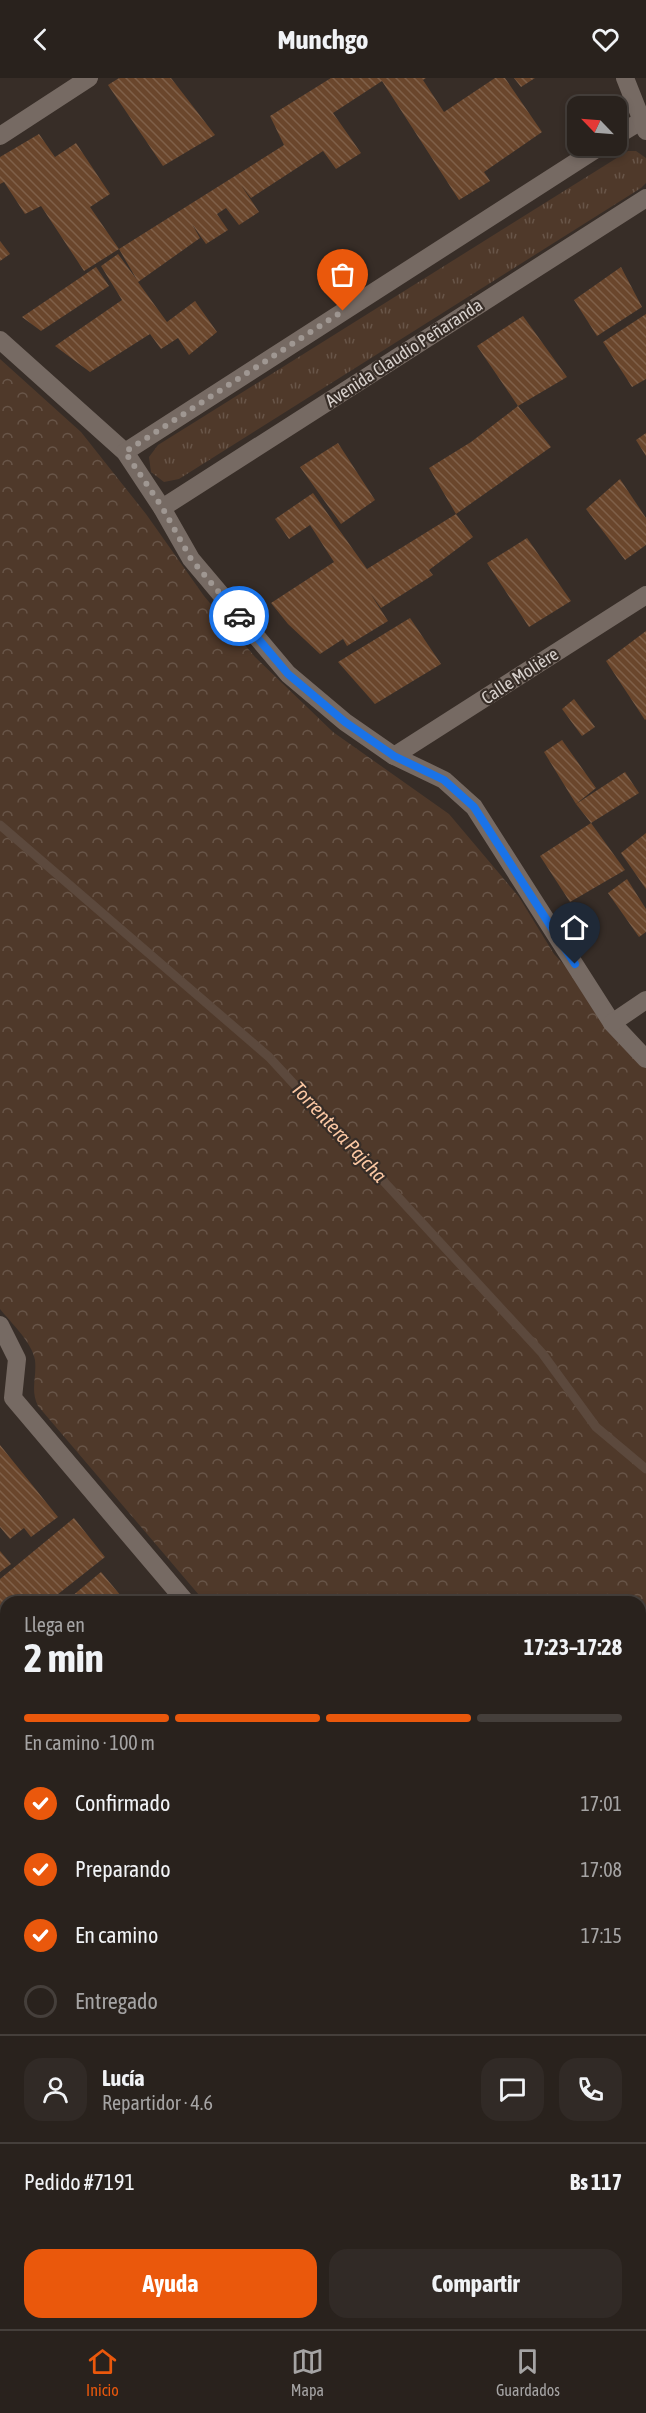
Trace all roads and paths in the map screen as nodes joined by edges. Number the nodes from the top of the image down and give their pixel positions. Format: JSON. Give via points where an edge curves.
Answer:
{"nodes":[{"id":1,"x":89,"y":78,"type":"edge"},
{"id":2,"x":625,"y":78,"type":"edge"},
{"id":3,"x":645,"y":123,"type":"edge"},
{"id":4,"x":627,"y":131,"type":"edge"},
{"id":5,"x":0,"y":136,"type":"edge"},
{"id":6,"x":585,"y":156,"type":"edge"},
{"id":7,"x":646,"y":198,"type":"edge"},
{"id":8,"x":0,"y":340,"type":"edge"},
{"id":9,"x":125,"y":452,"type":"junction"},
{"id":10,"x":162,"y":507,"type":"junction"},
{"id":11,"x":646,"y":595,"type":"edge"},
{"id":12,"x":394,"y":756,"type":"junction"},
{"id":13,"x":646,"y":1000,"type":"edge"},
{"id":14,"x":612,"y":1023,"type":"junction"},
{"id":15,"x":646,"y":1059,"type":"edge"},
{"id":16,"x":0,"y":1324,"type":"edge"},
{"id":17,"x":6,"y":1403,"type":"edge"},
{"id":18,"x":181,"y":1596,"type":"edge"}],
"edges":[{"from":1,"to":5,"type":"street"},
{"from":2,"to":3,"type":"street"},
{"from":3,"to":4,"type":"street"},
{"from":6,"to":9,"type":"street"},
{"from":7,"to":10,"type":"street","name":"Avenida Claudio Peñaranda"},
{"from":8,"to":9,"type":"street"},
{"from":9,"to":10,"type":"street"},
{"from":10,"to":12,"type":"street","via":[[191,559],[288,674],[345,722]]},
{"from":11,"to":12,"type":"street","name":"Calle Molière"},
{"from":12,"to":14,"type":"street","via":[[444,780],[474,807]]},
{"from":13,"to":14,"type":"street"},
{"from":14,"to":15,"type":"street"},
{"from":16,"to":17,"type":"street","via":[[17,1359]]},
{"from":17,"to":18,"type":"street"}]}
